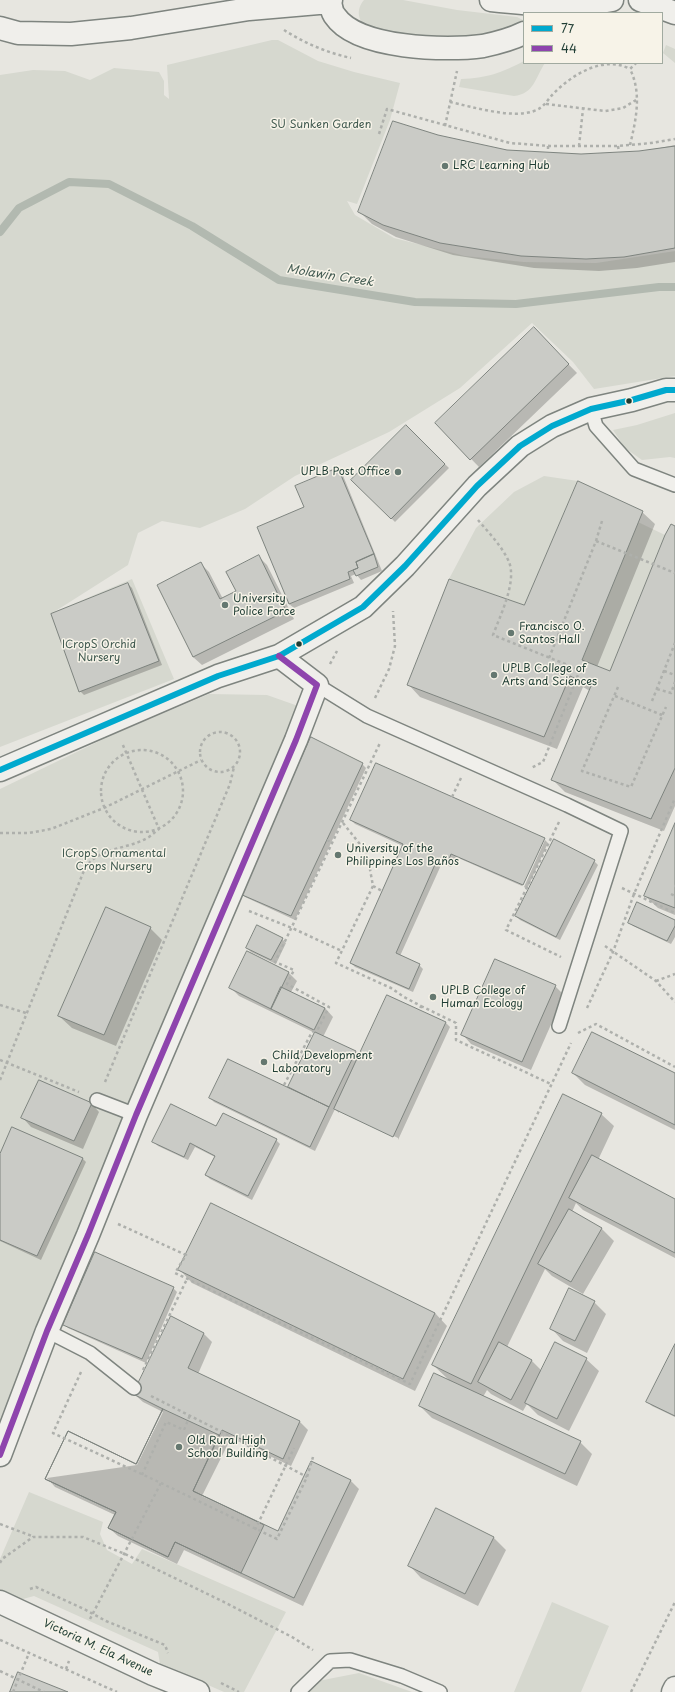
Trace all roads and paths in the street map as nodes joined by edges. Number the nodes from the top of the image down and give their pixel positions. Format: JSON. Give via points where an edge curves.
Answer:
{"nodes":[{"id":1,"x":491,"y":0,"type":"edge"},
{"id":2,"x":612,"y":0,"type":"edge"},
{"id":3,"x":640,"y":0,"type":"edge"},
{"id":4,"x":330,"y":1,"type":"edge"},
{"id":5,"x":566,"y":9,"type":"edge"},
{"id":6,"x":675,"y":12,"type":"edge"},
{"id":7,"x":0,"y":28,"type":"edge"},
{"id":8,"x":523,"y":33,"type":"edge"},
{"id":9,"x":635,"y":64,"type":"edge"},
{"id":10,"x":630,"y":69,"type":"junction"},
{"id":11,"x":456,"y":72,"type":"dead end"},
{"id":12,"x":636,"y":100,"type":"junction"},
{"id":13,"x":450,"y":102,"type":"junction"},
{"id":14,"x":546,"y":104,"type":"junction"},
{"id":15,"x":583,"y":109,"type":"junction"},
{"id":16,"x":445,"y":126,"type":"junction"},
{"id":17,"x":379,"y":134,"type":"dead end"},
{"id":18,"x":675,"y":139,"type":"edge"},
{"id":19,"x":630,"y":145,"type":"junction"},
{"id":20,"x":548,"y":146,"type":"junction"},
{"id":21,"x":579,"y":146,"type":"junction"},
{"id":22,"x":618,"y":146,"type":"junction"},
{"id":23,"x":548,"y":152,"type":"dead end"},
{"id":24,"x":619,"y":152,"type":"dead end"},
{"id":25,"x":675,"y":390,"type":"edge"},
{"id":26,"x":591,"y":409,"type":"junction"},
{"id":27,"x":675,"y":485,"type":"edge"},
{"id":28,"x":474,"y":515,"type":"dead end"},
{"id":29,"x":602,"y":521,"type":"dead end"},
{"id":30,"x":596,"y":541,"type":"junction"},
{"id":31,"x":675,"y":573,"type":"edge"},
{"id":32,"x":393,"y":611,"type":"dead end"},
{"id":33,"x":675,"y":643,"type":"edge"},
{"id":34,"x":279,"y":656,"type":"junction"},
{"id":35,"x":549,"y":658,"type":"junction"},
{"id":36,"x":664,"y":671,"type":"junction"},
{"id":37,"x":675,"y":675,"type":"edge"},
{"id":38,"x":675,"y":682,"type":"edge"},
{"id":39,"x":317,"y":685,"type":"junction"},
{"id":40,"x":618,"y":687,"type":"dead end"},
{"id":41,"x":657,"y":688,"type":"junction"},
{"id":42,"x":614,"y":696,"type":"junction"},
{"id":43,"x":652,"y":701,"type":"dead end"},
{"id":44,"x":666,"y":707,"type":"dead end"},
{"id":45,"x":662,"y":715,"type":"junction"},
{"id":46,"x":367,"y":716,"type":"junction"},
{"id":47,"x":389,"y":725,"type":"junction"},
{"id":48,"x":120,"y":739,"type":"dead end"},
{"id":49,"x":127,"y":752,"type":"junction"},
{"id":50,"x":202,"y":760,"type":"junction"},
{"id":51,"x":234,"y":767,"type":"junction"},
{"id":52,"x":0,"y":770,"type":"edge"},
{"id":53,"x":179,"y":772,"type":"junction"},
{"id":54,"x":510,"y":779,"type":"junction"},
{"id":55,"x":142,"y":789,"type":"junction"},
{"id":56,"x":675,"y":798,"type":"edge"},
{"id":57,"x":567,"y":805,"type":"junction"},
{"id":58,"x":104,"y":808,"type":"junction"},
{"id":59,"x":342,"y":823,"type":"junction"},
{"id":60,"x":159,"y":828,"type":"junction"},
{"id":61,"x":0,"y":833,"type":"edge"},
{"id":62,"x":327,"y":840,"type":"dead end"},
{"id":63,"x":333,"y":843,"type":"junction"},
{"id":64,"x":606,"y":880,"type":"junction"},
{"id":65,"x":373,"y":886,"type":"junction"},
{"id":66,"x":382,"y":891,"type":"dead end"},
{"id":67,"x":634,"y":894,"type":"junction"},
{"id":68,"x":671,"y":894,"type":"dead end"},
{"id":69,"x":675,"y":896,"type":"edge"},
{"id":70,"x":227,"y":901,"type":"junction"},
{"id":71,"x":675,"y":913,"type":"edge"},
{"id":72,"x":292,"y":928,"type":"junction"},
{"id":73,"x":588,"y":935,"type":"junction"},
{"id":74,"x":342,"y":951,"type":"junction"},
{"id":75,"x":613,"y":952,"type":"junction"},
{"id":76,"x":578,"y":966,"type":"junction"},
{"id":77,"x":675,"y":974,"type":"edge"},
{"id":78,"x":656,"y":981,"type":"junction"},
{"id":79,"x":675,"y":1002,"type":"edge"},
{"id":80,"x":0,"y":1005,"type":"edge"},
{"id":81,"x":421,"y":1006,"type":"junction"},
{"id":82,"x":420,"y":1010,"type":"dead end"},
{"id":83,"x":26,"y":1014,"type":"junction"},
{"id":84,"x":585,"y":1014,"type":"dead end"},
{"id":85,"x":559,"y":1026,"type":"dead end"},
{"id":86,"x":578,"y":1027,"type":"dead end"},
{"id":87,"x":572,"y":1041,"type":"dead end"},
{"id":88,"x":0,"y":1060,"type":"edge"},
{"id":89,"x":7,"y":1063,"type":"junction"},
{"id":90,"x":675,"y":1067,"type":"edge"},
{"id":91,"x":0,"y":1080,"type":"edge"},
{"id":92,"x":551,"y":1084,"type":"junction"},
{"id":93,"x":284,"y":1085,"type":"dead end"},
{"id":94,"x":97,"y":1100,"type":"junction"},
{"id":95,"x":136,"y":1115,"type":"junction"},
{"id":96,"x":114,"y":1222,"type":"dead end"},
{"id":97,"x":187,"y":1279,"type":"junction"},
{"id":98,"x":47,"y":1330,"type":"junction"},
{"id":99,"x":90,"y":1353,"type":"junction"},
{"id":100,"x":134,"y":1388,"type":"junction"},
{"id":101,"x":190,"y":1415,"type":"junction"},
{"id":102,"x":294,"y":1448,"type":"dead end"},
{"id":103,"x":0,"y":1455,"type":"edge"},
{"id":104,"x":314,"y":1457,"type":"dead end"},
{"id":105,"x":285,"y":1465,"type":"junction"},
{"id":106,"x":142,"y":1475,"type":"junction"},
{"id":107,"x":306,"y":1477,"type":"junction"},
{"id":108,"x":161,"y":1483,"type":"junction"},
{"id":109,"x":0,"y":1524,"type":"edge"},
{"id":110,"x":255,"y":1530,"type":"junction"},
{"id":111,"x":33,"y":1537,"type":"junction"},
{"id":112,"x":125,"y":1554,"type":"junction"},
{"id":113,"x":0,"y":1563,"type":"edge"},
{"id":114,"x":0,"y":1602,"type":"edge"},
{"id":115,"x":675,"y":1602,"type":"edge"},
{"id":116,"x":0,"y":1640,"type":"edge"},
{"id":117,"x":79,"y":1640,"type":"junction"},
{"id":118,"x":29,"y":1653,"type":"junction"},
{"id":119,"x":330,"y":1661,"type":"junction"},
{"id":120,"x":66,"y":1669,"type":"junction"},
{"id":121,"x":0,"y":1671,"type":"edge"},
{"id":122,"x":18,"y":1680,"type":"junction"},
{"id":123,"x":675,"y":1688,"type":"edge"},
{"id":124,"x":13,"y":1692,"type":"edge"},
{"id":125,"x":44,"y":1692,"type":"edge"},
{"id":126,"x":117,"y":1692,"type":"edge"},
{"id":127,"x":198,"y":1692,"type":"edge"},
{"id":128,"x":298,"y":1692,"type":"edge"},
{"id":129,"x":440,"y":1692,"type":"edge"},
{"id":130,"x":631,"y":1692,"type":"edge"},
{"id":131,"x":673,"y":1692,"type":"edge"}],
"edges":[{"from":1,"to":5,"type":"street"},
{"from":2,"to":5,"type":"street"},
{"from":3,"to":6,"type":"street"},
{"from":4,"to":7,"type":"street","via":[[249,9],[131,28],[71,34],[18,33]]},
{"from":4,"to":8,"type":"street","via":[[334,16],[345,26],[367,37],[417,48],[482,46]]},
{"from":9,"to":10,"type":"path"},
{"from":10,"to":12,"type":"path","via":[[634,77]]},
{"from":10,"to":14,"type":"path","via":[[622,65],[602,64],[589,69],[564,84]]},
{"from":11,"to":13,"type":"path"},
{"from":12,"to":15,"type":"path","via":[[623,108],[605,111]]},
{"from":12,"to":19,"type":"path","via":[[635,124]]},
{"from":13,"to":14,"type":"path","via":[[506,113],[525,114],[536,111]]},
{"from":13,"to":16,"type":"path"},
{"from":14,"to":15,"type":"path"},
{"from":15,"to":21,"type":"path"},
{"from":16,"to":17,"type":"path","via":[[387,109]]},
{"from":16,"to":20,"type":"path","via":[[510,143]]},
{"from":18,"to":19,"type":"path"},
{"from":19,"to":22,"type":"path"},
{"from":20,"to":21,"type":"path"},
{"from":20,"to":23,"type":"path"},
{"from":21,"to":22,"type":"path"},
{"from":22,"to":24,"type":"path"},
{"from":25,"to":26,"type":"street"},
{"from":26,"to":27,"type":"lane","via":[[596,426],[634,469]]},
{"from":26,"to":34,"type":"street","via":[[552,426],[520,446],[477,486],[406,566],[363,607]]},
{"from":28,"to":35,"type":"path","via":[[496,540],[510,563],[511,578],[506,599],[493,634]]},
{"from":29,"to":30,"type":"path"},
{"from":30,"to":31,"type":"path"},
{"from":30,"to":35,"type":"path"},
{"from":32,"to":46,"type":"path","via":[[395,646],[389,669]]},
{"from":33,"to":36,"type":"path"},
{"from":34,"to":39,"type":"street"},
{"from":34,"to":52,"type":"street","via":[[218,676]]},
{"from":35,"to":54,"type":"path","via":[[580,670],[543,762]]},
{"from":36,"to":37,"type":"path"},
{"from":36,"to":41,"type":"path"},
{"from":38,"to":41,"type":"path","via":[[671,693]]},
{"from":39,"to":46,"type":"lane"},
{"from":39,"to":70,"type":"street"},
{"from":40,"to":42,"type":"path"},
{"from":41,"to":43,"type":"path"},
{"from":42,"to":45,"type":"path"},
{"from":42,"to":45,"type":"path","via":[[582,771],[631,788]]},
{"from":44,"to":45,"type":"path"},
{"from":46,"to":47,"type":"lane"},
{"from":47,"to":54,"type":"lane"},
{"from":47,"to":59,"type":"path"},
{"from":48,"to":49,"type":"path"},
{"from":49,"to":53,"type":"path","via":[[141,749],[157,752],[170,759]]},
{"from":49,"to":55,"type":"path"},
{"from":49,"to":58,"type":"path","via":[[112,762],[103,776],[100,792]]},
{"from":50,"to":51,"type":"path","via":[[206,767],[213,771],[220,772]]},
{"from":50,"to":51,"type":"path","via":[[200,748],[203,742],[208,736],[220,732],[232,737],[239,748],[240,755]]},
{"from":50,"to":53,"type":"path"},
{"from":51,"to":94,"type":"path","via":[[230,784]]},
{"from":53,"to":55,"type":"path"},
{"from":53,"to":60,"type":"path","via":[[184,788],[182,804],[173,819]]},
{"from":54,"to":57,"type":"lane"},
{"from":55,"to":58,"type":"path"},
{"from":55,"to":60,"type":"path"},
{"from":56,"to":67,"type":"path"},
{"from":57,"to":64,"type":"lane","via":[[621,832]]},
{"from":57,"to":76,"type":"path","via":[[506,930]]},
{"from":58,"to":60,"type":"path","via":[[113,821],[127,830],[144,832]]},
{"from":58,"to":61,"type":"path","via":[[42,832]]},
{"from":59,"to":63,"type":"path"},
{"from":59,"to":65,"type":"path","via":[[368,853]]},
{"from":60,"to":83,"type":"path","via":[[149,837],[104,852],[89,862]]},
{"from":62,"to":63,"type":"path"},
{"from":63,"to":72,"type":"path"},
{"from":64,"to":67,"type":"path"},
{"from":64,"to":73,"type":"lane"},
{"from":65,"to":66,"type":"path"},
{"from":65,"to":74,"type":"path"},
{"from":67,"to":71,"type":"path"},
{"from":67,"to":75,"type":"path"},
{"from":68,"to":69,"type":"path"},
{"from":70,"to":72,"type":"path"},
{"from":70,"to":95,"type":"street"},
{"from":72,"to":74,"type":"path"},
{"from":72,"to":93,"type":"path","via":[[279,948],[275,962],[294,970],[287,984],[329,1006]]},
{"from":73,"to":75,"type":"path"},
{"from":73,"to":76,"type":"lane"},
{"from":74,"to":81,"type":"path","via":[[336,963],[391,988]]},
{"from":75,"to":78,"type":"path"},
{"from":75,"to":84,"type":"path"},
{"from":76,"to":85,"type":"lane"},
{"from":77,"to":78,"type":"path"},
{"from":78,"to":79,"type":"path"},
{"from":80,"to":83,"type":"path"},
{"from":81,"to":82,"type":"path"},
{"from":81,"to":92,"type":"path","via":[[456,1023],[456,1040]]},
{"from":83,"to":89,"type":"path"},
{"from":86,"to":90,"type":"path","via":[[575,1034],[596,1024]]},
{"from":87,"to":92,"type":"path"},
{"from":88,"to":89,"type":"path"},
{"from":89,"to":91,"type":"path"},
{"from":89,"to":94,"type":"path"},
{"from":92,"to":97,"type":"path","via":[[410,1384]]},
{"from":94,"to":95,"type":"lane"},
{"from":95,"to":98,"type":"street"},
{"from":96,"to":97,"type":"path","via":[[186,1255],[175,1273]]},
{"from":97,"to":100,"type":"path"},
{"from":98,"to":99,"type":"lane"},
{"from":98,"to":103,"type":"street"},
{"from":99,"to":100,"type":"lane"},
{"from":99,"to":106,"type":"path","via":[[53,1433]]},
{"from":100,"to":101,"type":"path"},
{"from":101,"to":105,"type":"path"},
{"from":101,"to":106,"type":"path","via":[[184,1430],[166,1422]]},
{"from":102,"to":105,"type":"path"},
{"from":104,"to":107,"type":"path"},
{"from":105,"to":107,"type":"path"},
{"from":105,"to":110,"type":"path"},
{"from":106,"to":108,"type":"path"},
{"from":107,"to":110,"type":"path","via":[[278,1539]]},
{"from":108,"to":110,"type":"path"},
{"from":108,"to":112,"type":"path"},
{"from":109,"to":111,"type":"path"},
{"from":111,"to":112,"type":"path","via":[[83,1537]]},
{"from":111,"to":113,"type":"path"},
{"from":112,"to":117,"type":"path"},
{"from":112,"to":119,"type":"path","via":[[292,1637]]},
{"from":114,"to":117,"type":"street","name":"Victoria M. Ela Avenue"},
{"from":115,"to":130,"type":"path"},
{"from":116,"to":118,"type":"path"},
{"from":117,"to":120,"type":"path"},
{"from":117,"to":127,"type":"street","name":"Victoria M. Ela Avenue"},
{"from":118,"to":120,"type":"path"},
{"from":118,"to":122,"type":"path"},
{"from":119,"to":128,"type":"lane"},
{"from":119,"to":129,"type":"lane","via":[[350,1660],[402,1676]]},
{"from":120,"to":126,"type":"path"},
{"from":121,"to":122,"type":"path"},
{"from":122,"to":124,"type":"path"},
{"from":122,"to":125,"type":"path"},
{"from":123,"to":131,"type":"street"}]}
